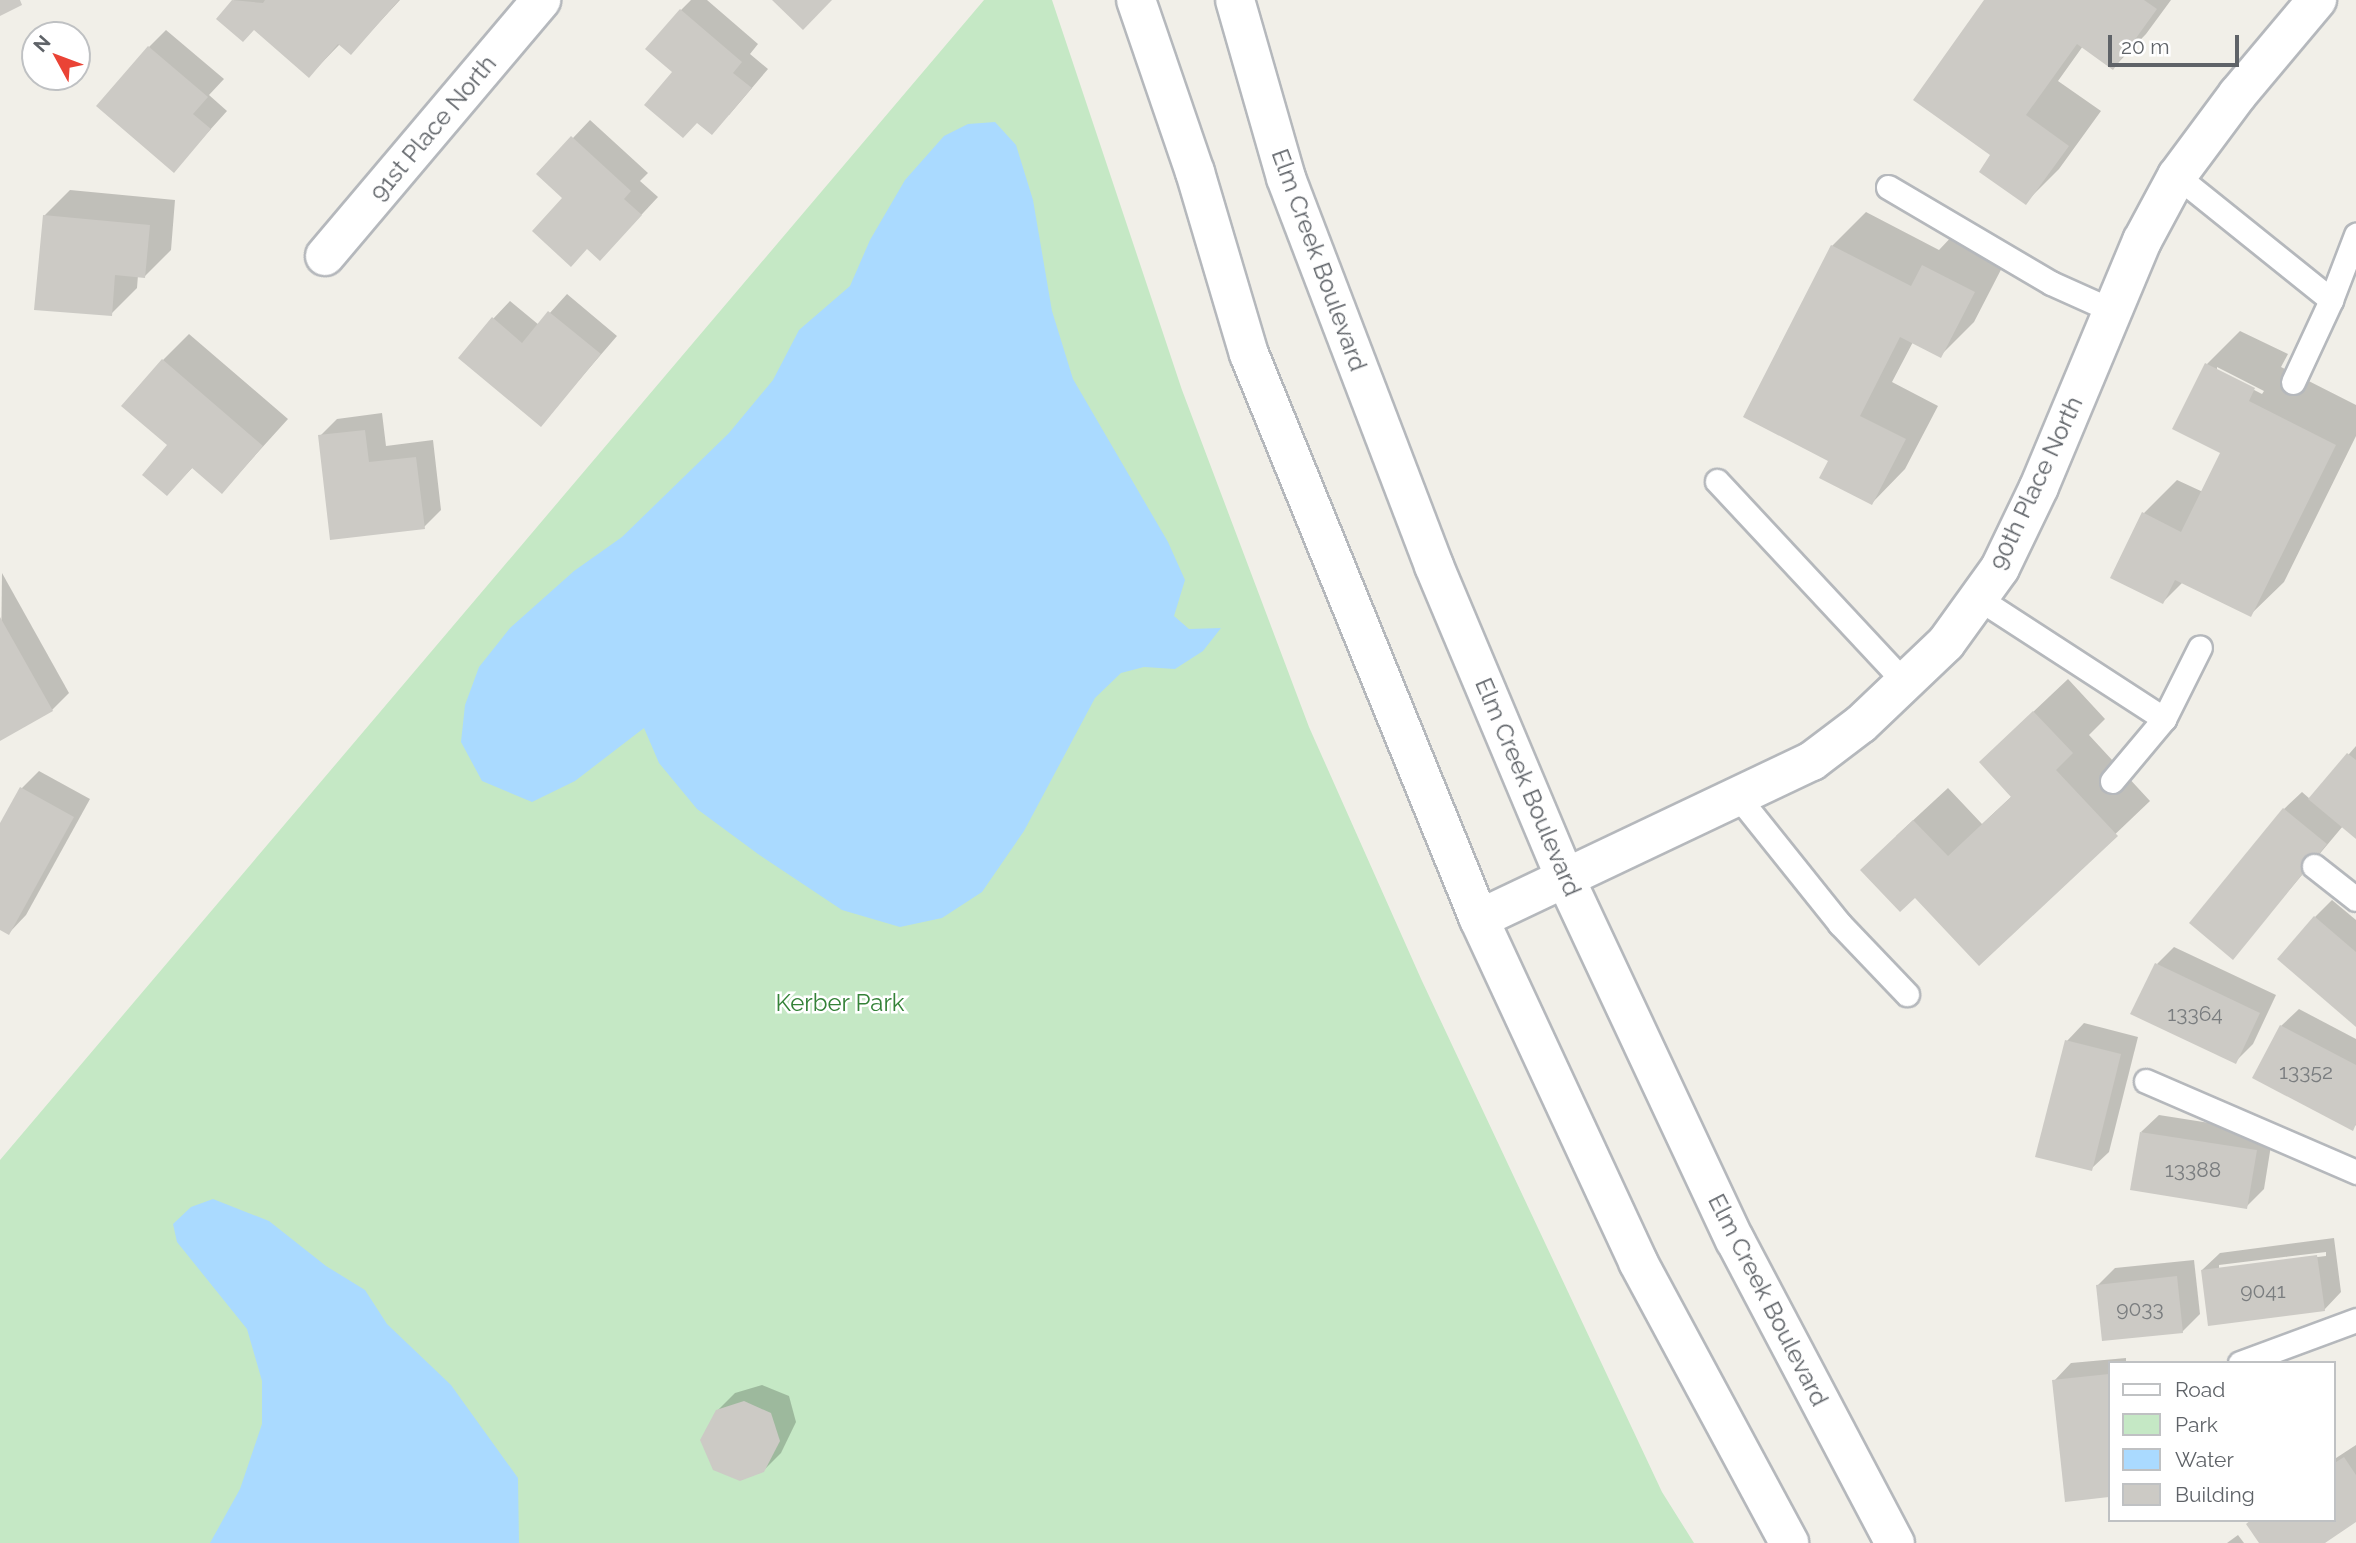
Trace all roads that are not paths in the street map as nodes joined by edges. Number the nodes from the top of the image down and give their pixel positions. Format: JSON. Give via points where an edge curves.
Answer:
{"nodes":[{"id":1,"x":541,"y":0,"type":"edge"},
{"id":2,"x":1136,"y":0,"type":"edge"},
{"id":3,"x":1235,"y":0,"type":"edge"},
{"id":4,"x":2317,"y":0,"type":"edge"},
{"id":5,"x":2177,"y":176,"type":"junction"},
{"id":6,"x":1888,"y":187,"type":"dead end"},
{"id":7,"x":2356,"y":236,"type":"edge"},
{"id":8,"x":325,"y":256,"type":"dead end"},
{"id":9,"x":2331,"y":300,"type":"junction"},
{"id":10,"x":2111,"y":310,"type":"junction"},
{"id":11,"x":2293,"y":382,"type":"dead end"},
{"id":12,"x":1717,"y":481,"type":"dead end"},
{"id":13,"x":1978,"y":598,"type":"junction"},
{"id":14,"x":2200,"y":647,"type":"dead end"},
{"id":15,"x":1906,"y":684,"type":"junction"},
{"id":16,"x":2164,"y":719,"type":"junction"},
{"id":17,"x":2112,"y":781,"type":"dead end"},
{"id":18,"x":1739,"y":799,"type":"junction"},
{"id":19,"x":2314,"y":866,"type":"dead end"},
{"id":20,"x":1566,"y":880,"type":"junction"},
{"id":21,"x":2356,"y":899,"type":"edge"},
{"id":22,"x":1479,"y":919,"type":"junction"},
{"id":23,"x":1907,"y":994,"type":"dead end"},
{"id":24,"x":2146,"y":1082,"type":"dead end"},
{"id":25,"x":2356,"y":1172,"type":"edge"},
{"id":26,"x":2356,"y":1320,"type":"edge"},
{"id":27,"x":2245,"y":1361,"type":"edge"},
{"id":28,"x":1789,"y":1543,"type":"edge"},
{"id":29,"x":1895,"y":1543,"type":"edge"}],
"edges":[{"from":1,"to":8,"type":"main road","name":"91st Place North"},
{"from":2,"to":22,"type":"main road","via":[[1195,173],[1249,354]]},
{"from":3,"to":20,"type":"main road","name":"Elm Creek Boulevard","via":[[1286,178],[1434,566]]},
{"from":4,"to":5,"type":"main road","name":"90th Place North","via":[[2238,93]]},
{"from":5,"to":9,"type":"lane"},
{"from":5,"to":10,"type":"main road","name":"90th Place North"},
{"from":6,"to":10,"type":"lane","via":[[2051,283]]},
{"from":7,"to":9,"type":"lane"},
{"from":9,"to":11,"type":"lane"},
{"from":10,"to":13,"type":"main road","name":"90th Place North","via":[[2039,487],[2000,568]]},
{"from":12,"to":15,"type":"lane"},
{"from":13,"to":15,"type":"main road","name":"90th Place North","via":[[1946,643]]},
{"from":13,"to":16,"type":"lane"},
{"from":14,"to":16,"type":"lane"},
{"from":15,"to":18,"type":"main road","name":"90th Place North","via":[[1812,761]]},
{"from":16,"to":17,"type":"lane"},
{"from":18,"to":20,"type":"main road","name":"90th Place North"},
{"from":18,"to":23,"type":"lane","via":[[1840,924]]},
{"from":19,"to":21,"type":"lane"},
{"from":20,"to":22,"type":"main road","name":"90th Place North"},
{"from":20,"to":29,"type":"main road","name":"Elm Creek Boulevard","via":[[1735,1240]]},
{"from":22,"to":28,"type":"main road","via":[[1638,1262]]},
{"from":24,"to":25,"type":"lane"},
{"from":26,"to":27,"type":"lane"}]}
